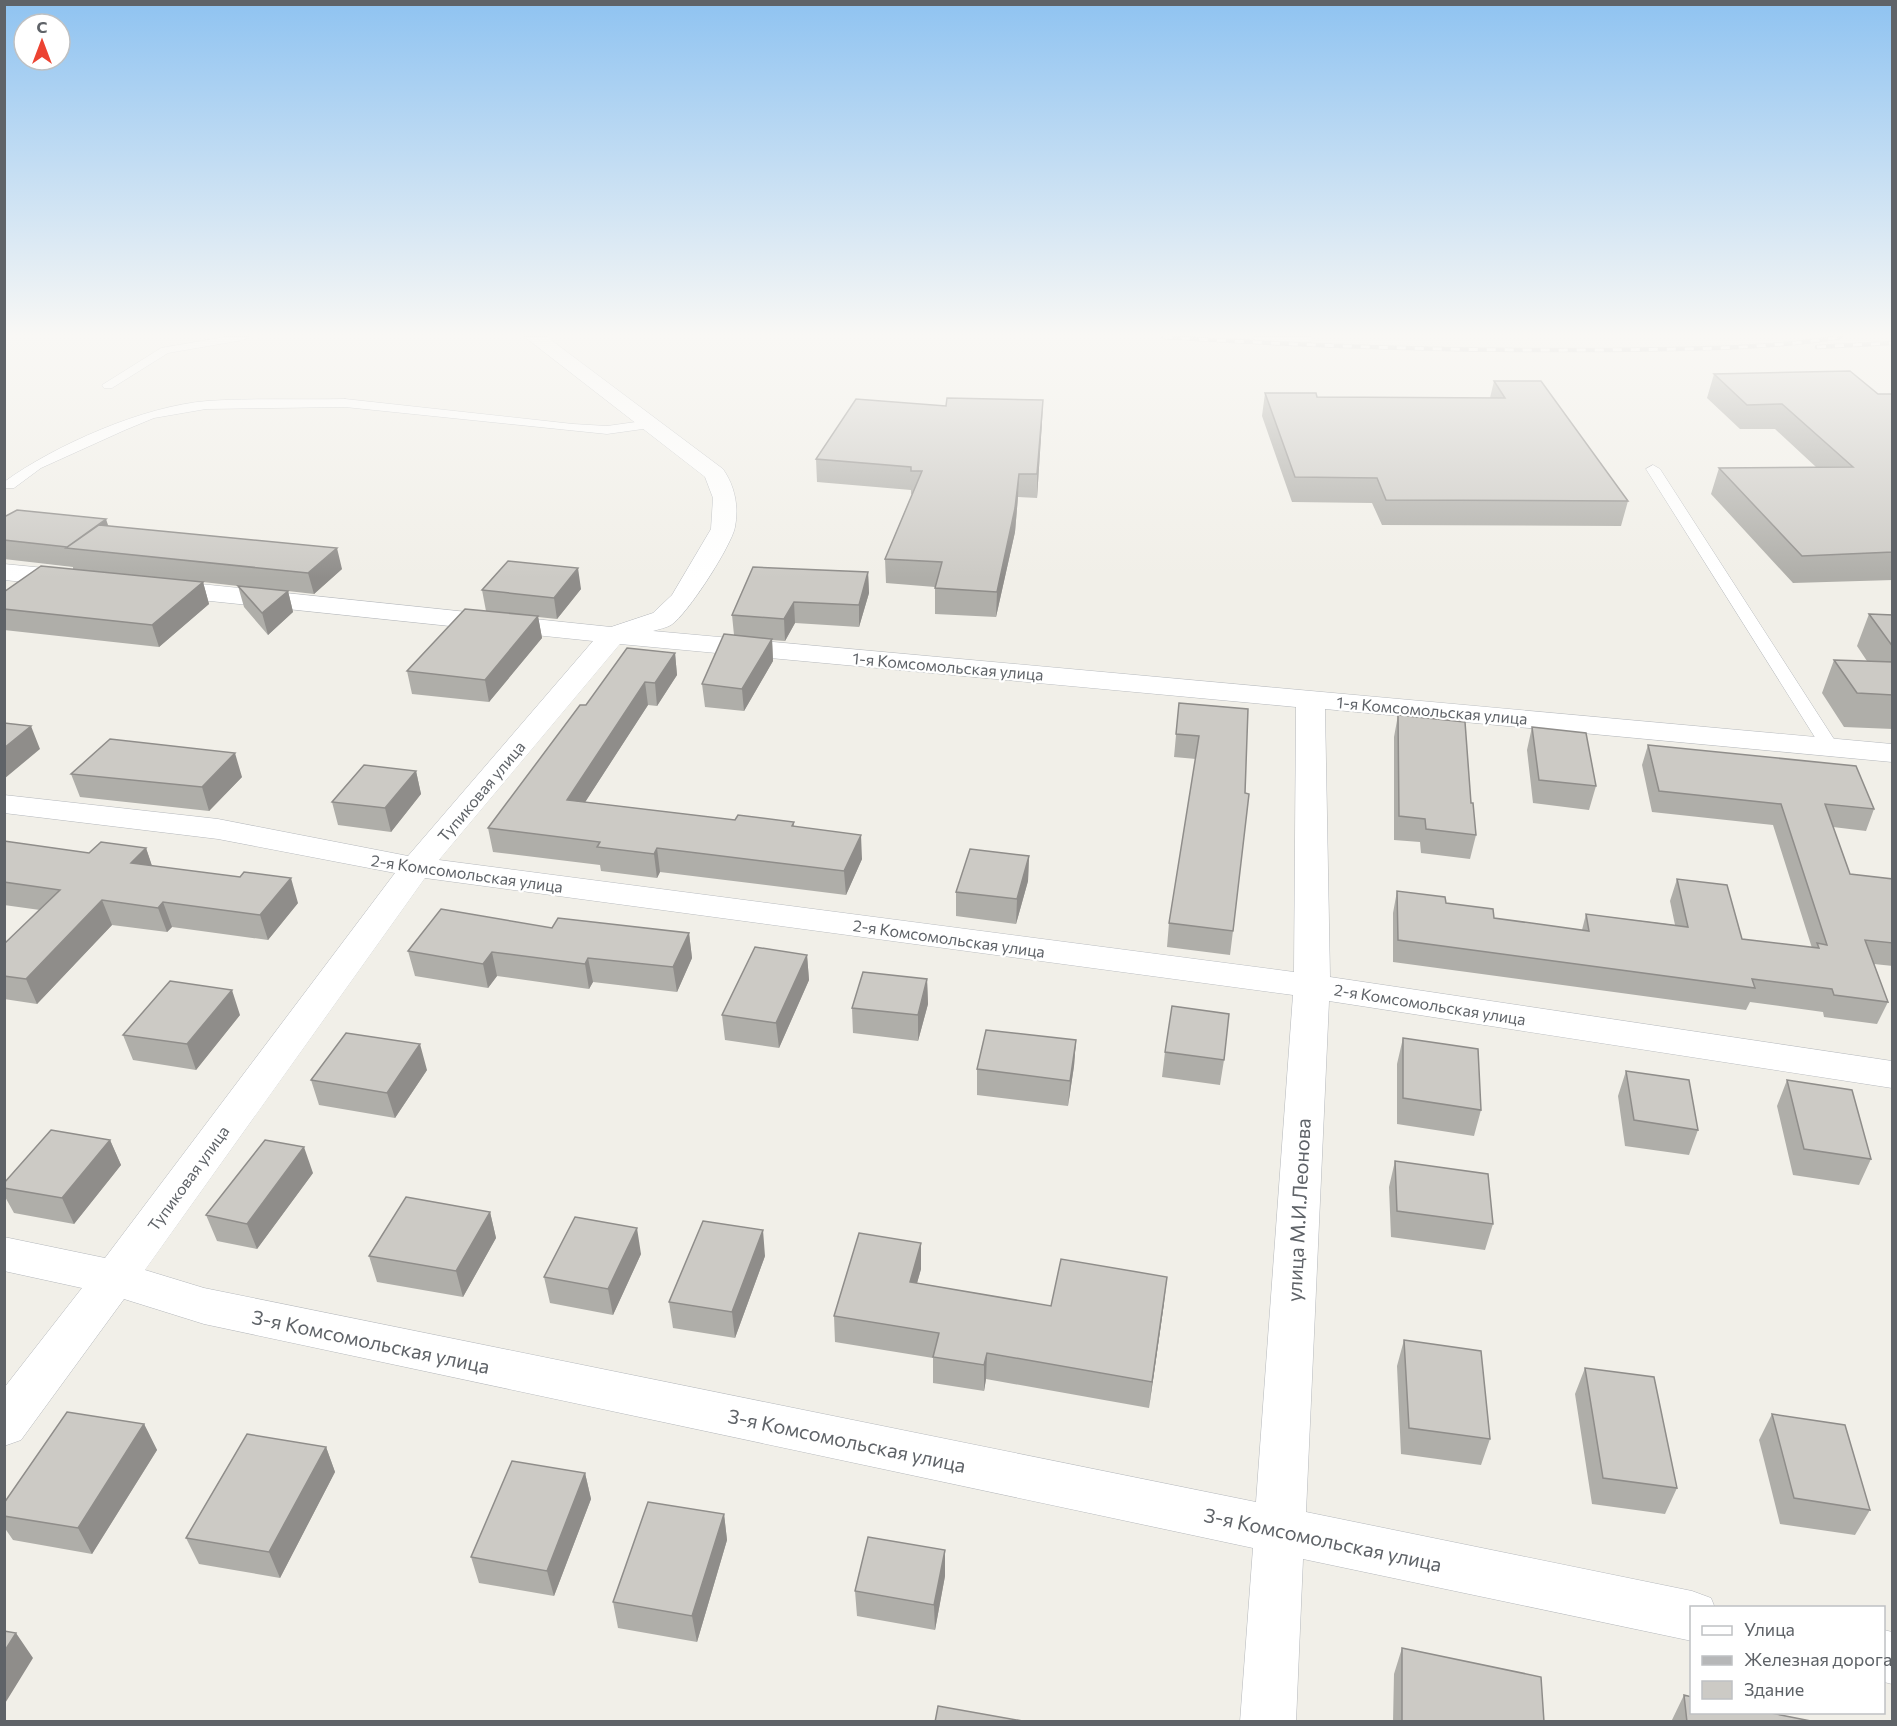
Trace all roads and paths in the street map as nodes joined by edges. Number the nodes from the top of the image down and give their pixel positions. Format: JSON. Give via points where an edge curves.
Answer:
{"nodes":[{"id":1,"x":144,"y":418,"type":"edge"},
{"id":2,"x":473,"y":418,"type":"edge"},
{"id":3,"x":641,"y":418,"type":"edge"},
{"id":4,"x":650,"y":424,"type":"junction"},
{"id":5,"x":1653,"y":469,"type":"dead end"},
{"id":6,"x":9,"y":485,"type":"dead end"},
{"id":7,"x":4,"y":572,"type":"edge"},
{"id":8,"x":100,"y":582,"type":"edge"},
{"id":9,"x":136,"y":586,"type":"edge"},
{"id":10,"x":613,"y":635,"type":"junction"},
{"id":11,"x":1310,"y":699,"type":"junction"},
{"id":12,"x":1830,"y":747,"type":"junction"},
{"id":13,"x":1893,"y":753,"type":"edge"},
{"id":14,"x":4,"y":804,"type":"edge"},
{"id":15,"x":416,"y":867,"type":"junction"},
{"id":16,"x":1311,"y":986,"type":"junction"},
{"id":17,"x":1893,"y":1074,"type":"edge"},
{"id":18,"x":4,"y":1254,"type":"edge"},
{"id":19,"x":115,"y":1278,"type":"junction"},
{"id":20,"x":4,"y":1425,"type":"edge"},
{"id":21,"x":1279,"y":1530,"type":"junction"},
{"id":22,"x":1690,"y":1616,"type":"edge"},
{"id":23,"x":1268,"y":1722,"type":"edge"}],
"edges":[{"from":1,"to":6,"type":"lane","via":[[36,465]]},
{"from":2,"to":4,"type":"lane","via":[[573,429],[607,430]]},
{"from":3,"to":4,"type":"street"},
{"from":4,"to":10,"type":"street","via":[[716,474],[725,498],[723,529],[683,599],[662,619]]},
{"from":5,"to":12,"type":"lane"},
{"from":7,"to":8,"type":"street"},
{"from":9,"to":10,"type":"street","name":"1-я Комсомольская улица"},
{"from":10,"to":11,"type":"street","name":"1-я Комсомольская улица"},
{"from":10,"to":15,"type":"street","name":"Тупиковая улица"},
{"from":11,"to":12,"type":"street","name":"1-я Комсомольская улица"},
{"from":11,"to":16,"type":"street","name":"улица М.И.Леонова"},
{"from":12,"to":13,"type":"street","name":"1-я Комсомольская улица"},
{"from":14,"to":15,"type":"street","name":"2-я Комсомольская улица","via":[[218,829]]},
{"from":15,"to":16,"type":"street","name":"2-я Комсомольская улица"},
{"from":15,"to":19,"type":"street","name":"Тупиковая улица"},
{"from":16,"to":17,"type":"street","name":"2-я Комсомольская улица"},
{"from":16,"to":21,"type":"street","name":"улица М.И.Леонова"},
{"from":18,"to":19,"type":"street","name":"3-я Комсомольская улица"},
{"from":19,"to":20,"type":"street","name":"Тупиковая улица"},
{"from":19,"to":21,"type":"street","name":"3-я Комсомольская улица","via":[[204,1306]]},
{"from":21,"to":22,"type":"street","name":"3-я Комсомольская улица"},
{"from":21,"to":23,"type":"street","name":"улица М.И.Леонова"}]}
